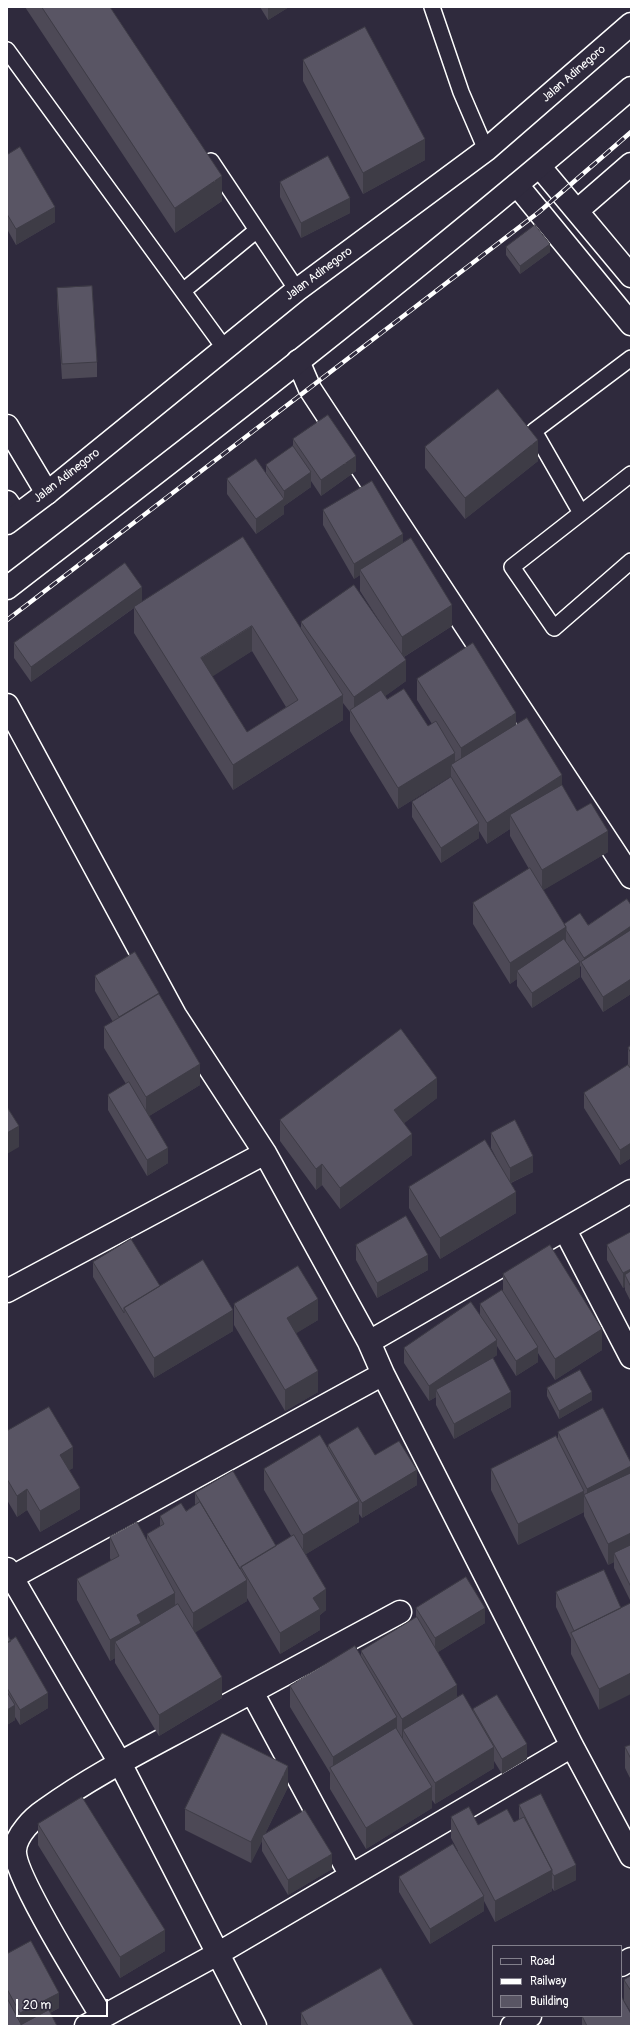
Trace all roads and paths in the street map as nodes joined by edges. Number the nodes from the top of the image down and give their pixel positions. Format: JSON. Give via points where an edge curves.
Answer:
{"nodes":[{"id":1,"x":432,"y":7,"type":"edge"},
{"id":2,"x":631,"y":24,"type":"edge"},
{"id":3,"x":7,"y":50,"type":"edge"},
{"id":4,"x":631,"y":88,"type":"edge"},
{"id":5,"x":486,"y":150,"type":"junction"},
{"id":6,"x":204,"y":152,"type":"edge"},
{"id":7,"x":631,"y":164,"type":"edge"},
{"id":8,"x":540,"y":166,"type":"junction"},
{"id":9,"x":517,"y":185,"type":"junction"},
{"id":10,"x":578,"y":210,"type":"junction"},
{"id":11,"x":257,"y":230,"type":"junction"},
{"id":12,"x":617,"y":259,"type":"junction"},
{"id":13,"x":631,"y":276,"type":"edge"},
{"id":14,"x":594,"y":279,"type":"junction"},
{"id":15,"x":297,"y":290,"type":"junction"},
{"id":16,"x":183,"y":291,"type":"junction"},
{"id":17,"x":631,"y":324,"type":"edge"},
{"id":18,"x":225,"y":349,"type":"junction"},
{"id":19,"x":631,"y":358,"type":"edge"},
{"id":20,"x":298,"y":361,"type":"junction"},
{"id":21,"x":7,"y":426,"type":"edge"},
{"id":22,"x":631,"y":474,"type":"edge"},
{"id":23,"x":47,"y":493,"type":"junction"},
{"id":24,"x":10,"y":513,"type":"edge"},
{"id":25,"x":581,"y":513,"type":"junction"},
{"id":26,"x":631,"y":562,"type":"edge"},
{"id":27,"x":7,"y":588,"type":"edge"},
{"id":28,"x":7,"y":705,"type":"edge"},
{"id":29,"x":631,"y":877,"type":"edge"},
{"id":30,"x":264,"y":1153,"type":"junction"},
{"id":31,"x":631,"y":1191,"type":"edge"},
{"id":32,"x":565,"y":1230,"type":"junction"},
{"id":33,"x":7,"y":1291,"type":"edge"},
{"id":34,"x":369,"y":1342,"type":"junction"},
{"id":35,"x":631,"y":1357,"type":"edge"},
{"id":36,"x":383,"y":1374,"type":"junction"},
{"id":37,"x":9,"y":1575,"type":"edge"},
{"id":38,"x":400,"y":1612,"type":"dead end"},
{"id":39,"x":252,"y":1692,"type":"junction"},
{"id":40,"x":572,"y":1746,"type":"junction"},
{"id":41,"x":120,"y":1763,"type":"junction"},
{"id":42,"x":631,"y":1856,"type":"edge"},
{"id":43,"x":350,"y":1874,"type":"junction"},
{"id":44,"x":219,"y":1952,"type":"junction"},
{"id":45,"x":631,"y":1959,"type":"edge"},
{"id":46,"x":622,"y":1964,"type":"edge"},
{"id":47,"x":528,"y":2017,"type":"edge"},
{"id":48,"x":94,"y":2021,"type":"edge"},
{"id":49,"x":255,"y":2026,"type":"edge"},
{"id":50,"x":512,"y":2026,"type":"edge"}],
"edges":[{"from":1,"to":5,"type":"lane","via":[[461,92]]},
{"from":2,"to":5,"type":"main road","name":"Jalan Adinegoro"},
{"from":3,"to":16,"type":"lane"},
{"from":4,"to":8,"type":"main road"},
{"from":5,"to":15,"type":"main road","name":"Jalan Adinegoro"},
{"from":6,"to":11,"type":"lane"},
{"from":7,"to":10,"type":"main road"},
{"from":8,"to":9,"type":"main road"},
{"from":8,"to":10,"type":"main road"},
{"from":9,"to":14,"type":"main road"},
{"from":9,"to":20,"type":"main road"},
{"from":10,"to":12,"type":"main road"},
{"from":11,"to":15,"type":"lane"},
{"from":11,"to":16,"type":"lane"},
{"from":12,"to":13,"type":"main road"},
{"from":12,"to":14,"type":"main road"},
{"from":14,"to":17,"type":"main road"},
{"from":15,"to":18,"type":"main road","name":"Jalan Adinegoro"},
{"from":16,"to":18,"type":"lane"},
{"from":18,"to":23,"type":"main road","name":"Jalan Adinegoro"},
{"from":19,"to":25,"type":"lane","via":[[534,431]]},
{"from":20,"to":27,"type":"main road"},
{"from":20,"to":29,"type":"main road","via":[[310,389]]},
{"from":21,"to":23,"type":"main road"},
{"from":22,"to":25,"type":"lane"},
{"from":23,"to":24,"type":"main road","name":"Jalan Adinegoro"},
{"from":25,"to":26,"type":"lane","via":[[512,567],[554,628]]},
{"from":28,"to":30,"type":"main road","via":[[175,1015]]},
{"from":30,"to":33,"type":"main road"},
{"from":30,"to":34,"type":"main road"},
{"from":31,"to":32,"type":"main road"},
{"from":32,"to":34,"type":"main road"},
{"from":32,"to":35,"type":"main road"},
{"from":34,"to":36,"type":"main road"},
{"from":36,"to":37,"type":"main road"},
{"from":36,"to":40,"type":"main road"},
{"from":37,"to":41,"type":"main road"},
{"from":38,"to":39,"type":"main road"},
{"from":39,"to":41,"type":"main road"},
{"from":39,"to":43,"type":"main road"},
{"from":40,"to":42,"type":"main road"},
{"from":40,"to":43,"type":"main road"},
{"from":41,"to":44,"type":"main road"},
{"from":41,"to":48,"type":"main road","via":[[44,1810],[18,1839],[15,1851],[19,1868]]},
{"from":43,"to":44,"type":"main road"},
{"from":44,"to":48,"type":"main road"},
{"from":44,"to":49,"type":"main road"},
{"from":45,"to":46,"type":"main road"},
{"from":47,"to":50,"type":"main road"}]}
